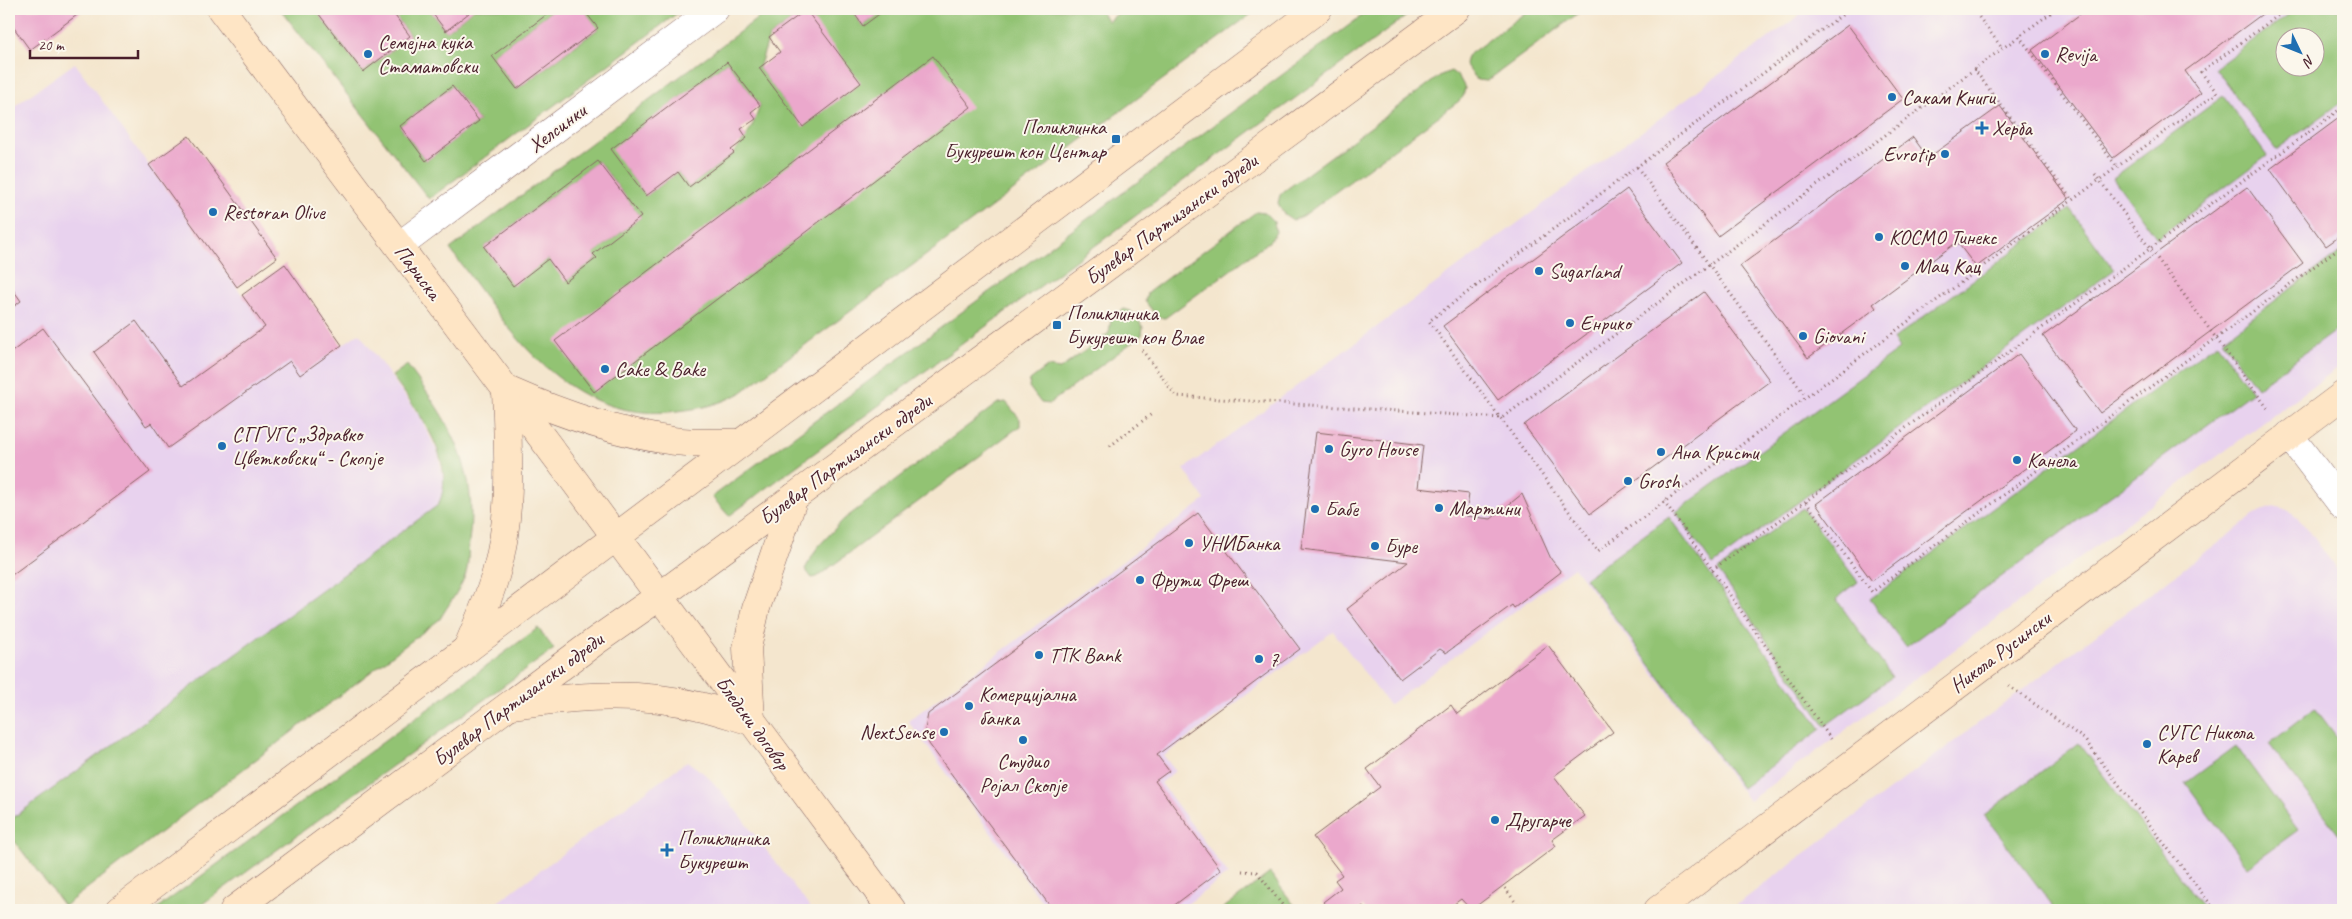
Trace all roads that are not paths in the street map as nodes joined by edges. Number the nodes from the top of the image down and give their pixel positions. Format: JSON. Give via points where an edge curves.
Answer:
{"nodes":[{"id":1,"x":221,"y":9,"type":"edge"},
{"id":2,"x":715,"y":9,"type":"edge"},
{"id":3,"x":1318,"y":9,"type":"edge"},
{"id":4,"x":1456,"y":9,"type":"edge"},
{"id":5,"x":399,"y":246,"type":"junction"},
{"id":6,"x":506,"y":389,"type":"junction"},
{"id":7,"x":2343,"y":395,"type":"edge"},
{"id":8,"x":2289,"y":434,"type":"junction"},
{"id":9,"x":739,"y":443,"type":"junction"},
{"id":10,"x":794,"y":497,"type":"junction"},
{"id":11,"x":2343,"y":506,"type":"edge"},
{"id":12,"x":615,"y":536,"type":"junction"},
{"id":13,"x":660,"y":596,"type":"junction"},
{"id":14,"x":467,"y":649,"type":"junction"},
{"id":15,"x":511,"y":705,"type":"junction"},
{"id":16,"x":751,"y":721,"type":"junction"},
{"id":17,"x":120,"y":910,"type":"edge"},
{"id":18,"x":234,"y":910,"type":"edge"},
{"id":19,"x":892,"y":910,"type":"edge"},
{"id":20,"x":1658,"y":910,"type":"edge"}],
"edges":[{"from":1,"to":5,"type":"street","name":"Париска"},
{"from":2,"to":5,"type":"street","name":"Хелсинки"},
{"from":3,"to":9,"type":"street"},
{"from":4,"to":10,"type":"street","name":"Булевар Партизански одреди"},
{"from":5,"to":6,"type":"street","name":"Париска"},
{"from":6,"to":9,"type":"street","via":[[561,413],[625,433],[676,442]]},
{"from":6,"to":12,"type":"street","name":"Париска"},
{"from":6,"to":14,"type":"street","via":[[506,524],[496,573]]},
{"from":7,"to":8,"type":"street","name":"Никола Русински"},
{"from":8,"to":11,"type":"street"},
{"from":8,"to":20,"type":"street","name":"Никола Русински"},
{"from":9,"to":12,"type":"street"},
{"from":10,"to":13,"type":"street","name":"Булевар Партизански одреди"},
{"from":10,"to":16,"type":"street","via":[[756,608],[747,648]]},
{"from":12,"to":13,"type":"street","name":"Бледски договор"},
{"from":12,"to":14,"type":"street"},
{"from":13,"to":15,"type":"street","name":"Булевар Партизански одреди"},
{"from":13,"to":16,"type":"street","name":"Бледски договор"},
{"from":14,"to":17,"type":"street"},
{"from":15,"to":16,"type":"street","via":[[561,698],[642,697],[699,705]]},
{"from":15,"to":18,"type":"street","name":"Булевар Партизански одреди"},
{"from":16,"to":19,"type":"street","name":"Бледски договор"}]}
